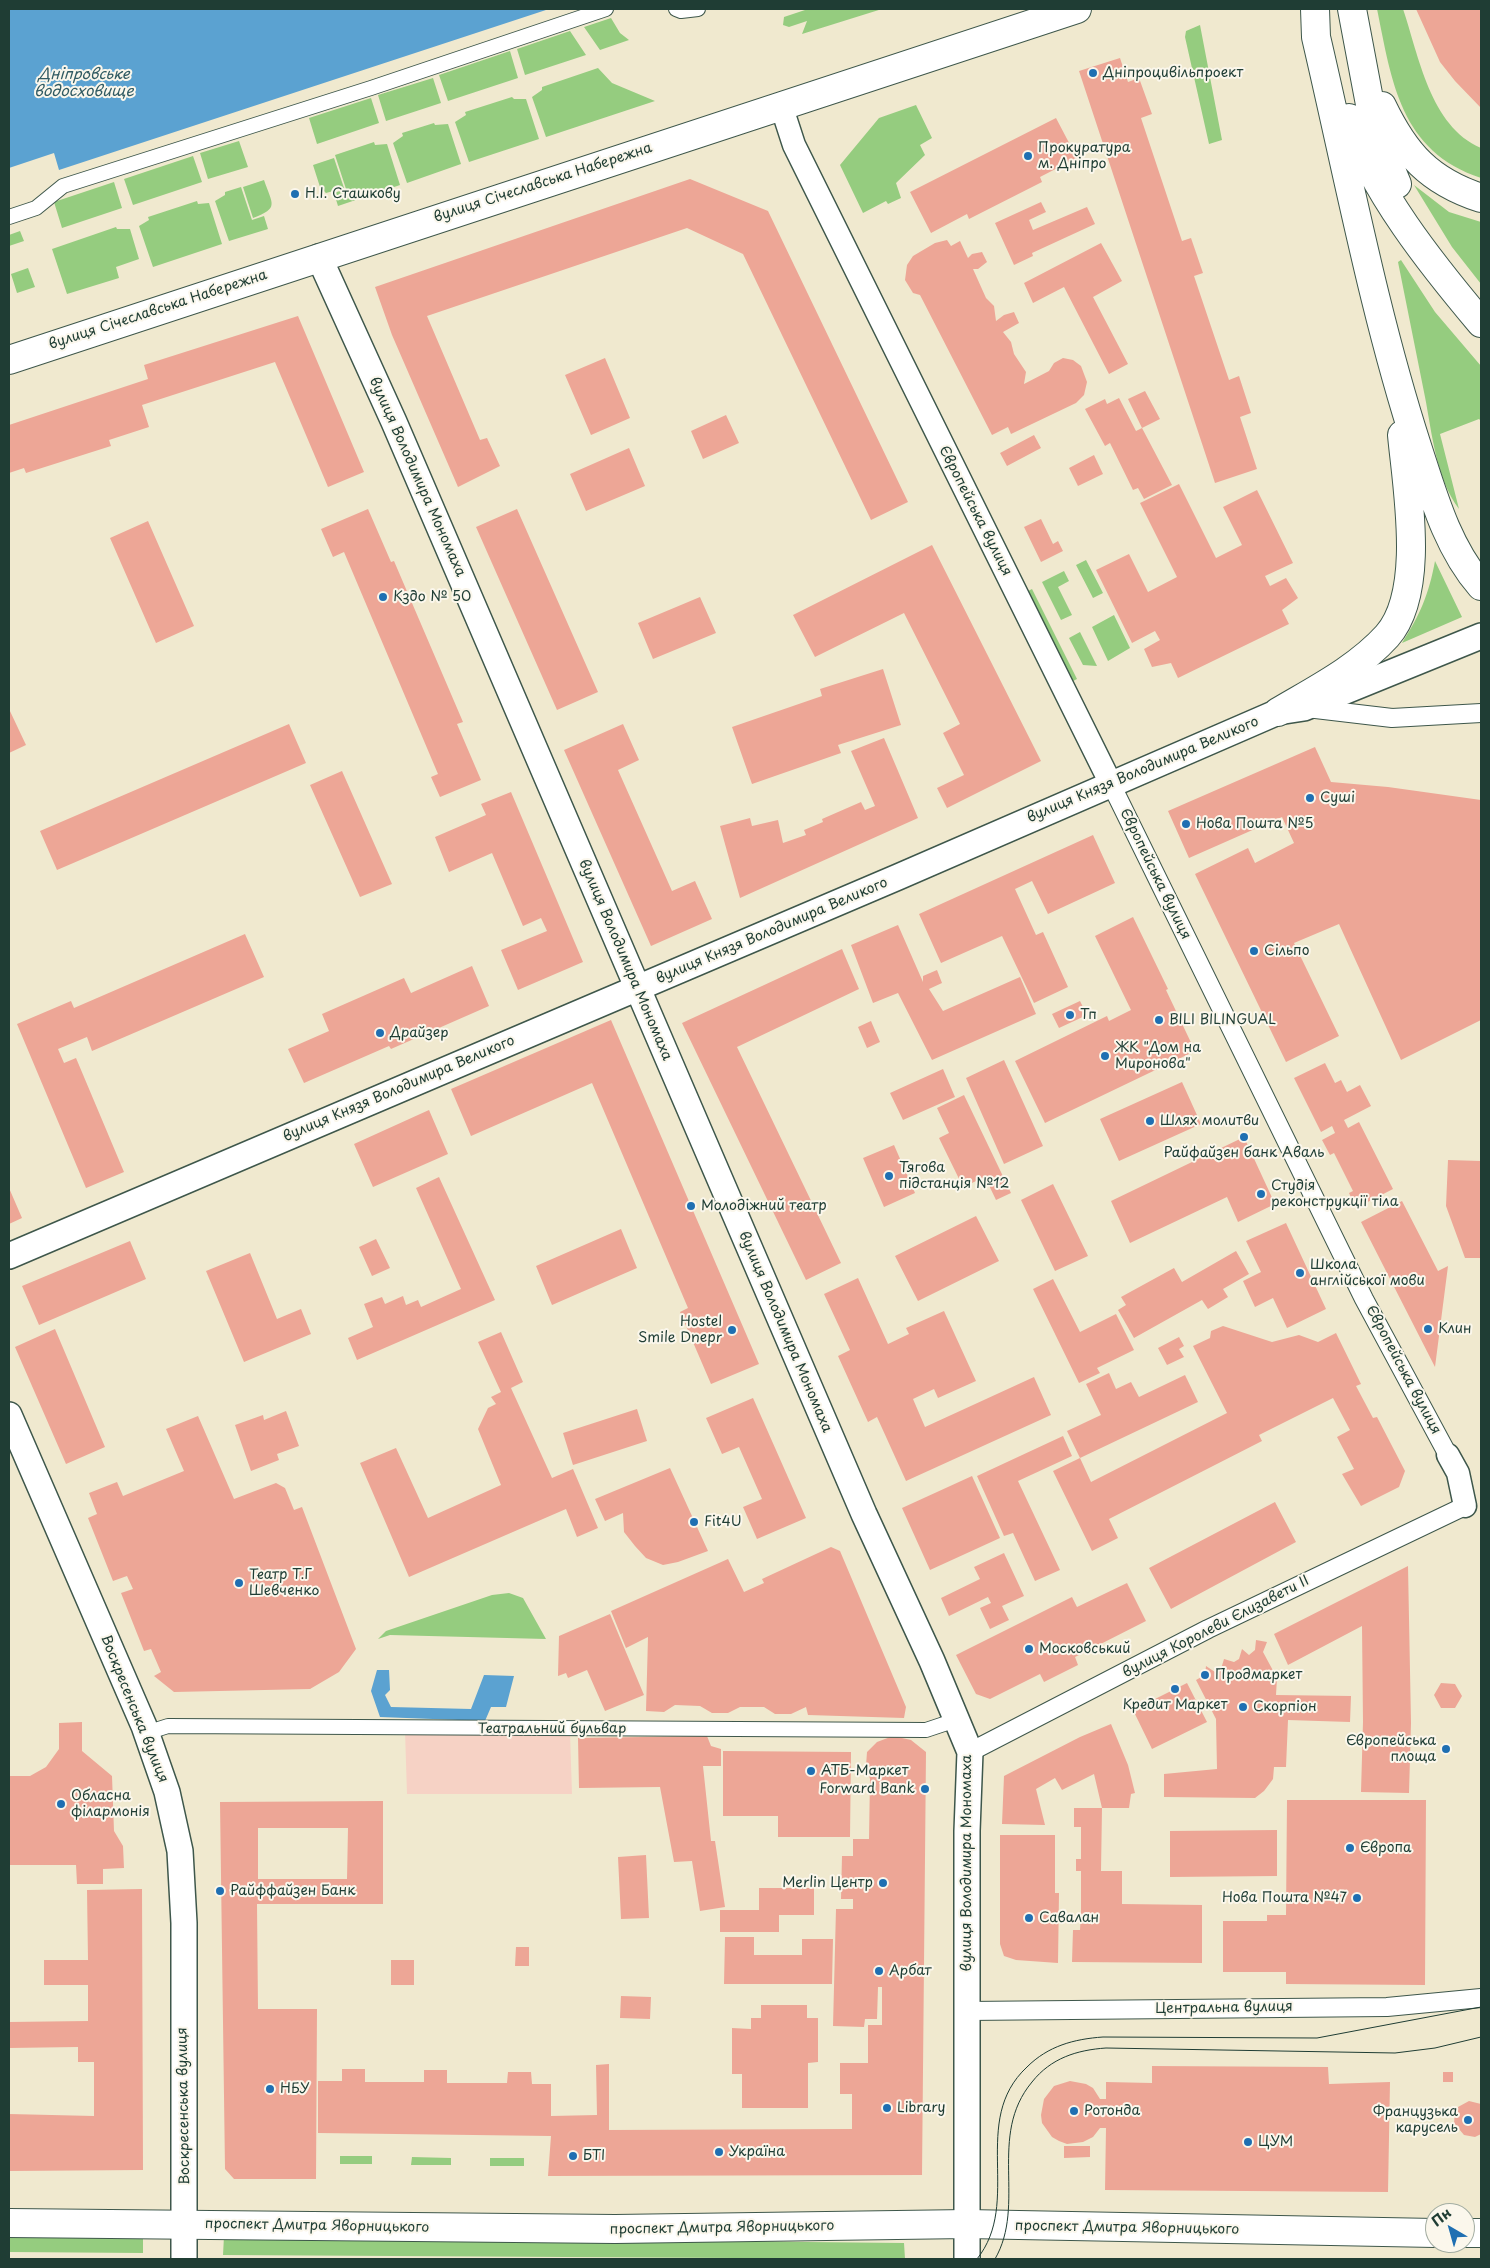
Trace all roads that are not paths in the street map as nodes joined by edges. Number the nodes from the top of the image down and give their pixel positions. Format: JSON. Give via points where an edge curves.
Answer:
{"nodes":[{"id":1,"x":606,"y":9,"type":"edge"},
{"id":2,"x":676,"y":9,"type":"edge"},
{"id":3,"x":698,"y":9,"type":"edge"},
{"id":4,"x":1077,"y":9,"type":"edge"},
{"id":5,"x":1315,"y":9,"type":"edge"},
{"id":6,"x":1353,"y":9,"type":"edge"},
{"id":7,"x":781,"y":106,"type":"junction"},
{"id":8,"x":1481,"y":198,"type":"edge"},
{"id":9,"x":9,"y":217,"type":"edge"},
{"id":10,"x":1422,"y":246,"type":"junction"},
{"id":11,"x":319,"y":257,"type":"junction"},
{"id":12,"x":1481,"y":323,"type":"edge"},
{"id":13,"x":9,"y":360,"type":"edge"},
{"id":14,"x":1398,"y":386,"type":"junction"},
{"id":15,"x":1481,"y":586,"type":"edge"},
{"id":16,"x":1481,"y":636,"type":"edge"},
{"id":17,"x":1304,"y":708,"type":"junction"},
{"id":18,"x":1278,"y":712,"type":"junction"},
{"id":19,"x":1481,"y":713,"type":"edge"},
{"id":20,"x":1111,"y":784,"type":"junction"},
{"id":21,"x":638,"y":988,"type":"junction"},
{"id":22,"x":9,"y":1256,"type":"edge"},
{"id":23,"x":9,"y":1415,"type":"edge"},
{"id":24,"x":1448,"y":1455,"type":"joint"},
{"id":25,"x":1465,"y":1506,"type":"joint"},
{"id":26,"x":956,"y":1720,"type":"junction"},
{"id":27,"x":146,"y":1733,"type":"junction"},
{"id":28,"x":970,"y":1752,"type":"junction"},
{"id":29,"x":1481,"y":1998,"type":"edge"},
{"id":30,"x":967,"y":2011,"type":"junction"},
{"id":31,"x":9,"y":2222,"type":"edge"},
{"id":32,"x":967,"y":2224,"type":"junction"},
{"id":33,"x":185,"y":2225,"type":"junction"},
{"id":34,"x":1425,"y":2233,"type":"edge"},
{"id":35,"x":184,"y":2259,"type":"edge"},
{"id":36,"x":967,"y":2259,"type":"edge"}],
"edges":[{"from":1,"to":9,"type":"street","via":[[63,186],[36,208]]},
{"from":2,"to":3,"type":"street"},
{"from":4,"to":7,"type":"main road","name":"вулиця Січеславська Набережна"},
{"from":5,"to":10,"type":"main road","via":[[1354,134],[1378,185]]},
{"from":5,"to":14,"type":"main road","via":[[1316,37]]},
{"from":6,"to":8,"type":"main road","via":[[1381,103],[1396,136],[1411,155],[1435,176],[1462,192]]},
{"from":6,"to":10,"type":"main road","via":[[1375,131]]},
{"from":7,"to":11,"type":"main road","name":"вулиця Січеславська Набережна"},
{"from":7,"to":20,"type":"street","name":"Європейська вулиця","via":[[794,145]]},
{"from":10,"to":12,"type":"main road"},
{"from":11,"to":13,"type":"main road","name":"вулиця Січеславська Набережна"},
{"from":11,"to":21,"type":"main road","name":"вулиця Володимира Мономаха","via":[[394,422]]},
{"from":14,"to":15,"type":"main road","via":[[1450,539]]},
{"from":14,"to":18,"type":"main road","via":[[1411,538],[1410,579],[1404,602],[1388,634],[1366,655],[1328,683]]},
{"from":16,"to":17,"type":"main road","name":"вулиця Князя Володимира Великого"},
{"from":17,"to":18,"type":"main road","name":"вулиця Князя Володимира Великого"},
{"from":17,"to":19,"type":"street","via":[[1392,718]]},
{"from":18,"to":20,"type":"main road","name":"вулиця Князя Володимира Великого"},
{"from":20,"to":21,"type":"main road","name":"вулиця Князя Володимира Великого"},
{"from":20,"to":24,"type":"street","name":"Європейська вулиця","via":[[1351,1273]]},
{"from":21,"to":22,"type":"main road","name":"вулиця Князя Володимира Великого"},
{"from":21,"to":26,"type":"main road","name":"вулиця Володимира Мономаха"},
{"from":23,"to":27,"type":"main road","name":"Воскресенська вулиця"},
{"from":24,"to":25,"type":"street","name":"Європейська вулиця","via":[[1458,1473]]},
{"from":25,"to":28,"type":"street","name":"вулиця Королеви Єлизавети ІІ","via":[[1208,1629]]},
{"from":26,"to":27,"type":"street","name":"Театральний бульвар","via":[[926,1730],[168,1726]]},
{"from":26,"to":28,"type":"main road","name":"вулиця Володимира Мономаха"},
{"from":27,"to":33,"type":"main road","name":"Воскресенська вулиця","via":[[167,1792],[180,1850],[184,1923]]},
{"from":28,"to":30,"type":"main road","name":"вулиця Володимира Мономаха"},
{"from":29,"to":30,"type":"street","name":"Центральна вулиця","via":[[1387,2007]]},
{"from":30,"to":32,"type":"main road","name":"вулиця Володимира Мономаха"},
{"from":31,"to":33,"type":"main road","name":"проспект Дмитра Яворницького"},
{"from":32,"to":33,"type":"main road","name":"проспект Дмитра Яворницького","via":[[625,2229]]},
{"from":32,"to":34,"type":"main road","name":"проспект Дмитра Яворницького"},
{"from":32,"to":36,"type":"main road","name":"вулиця Володимира Мономаха"},
{"from":33,"to":35,"type":"main road","name":"Воскресенська вулиця"}]}
